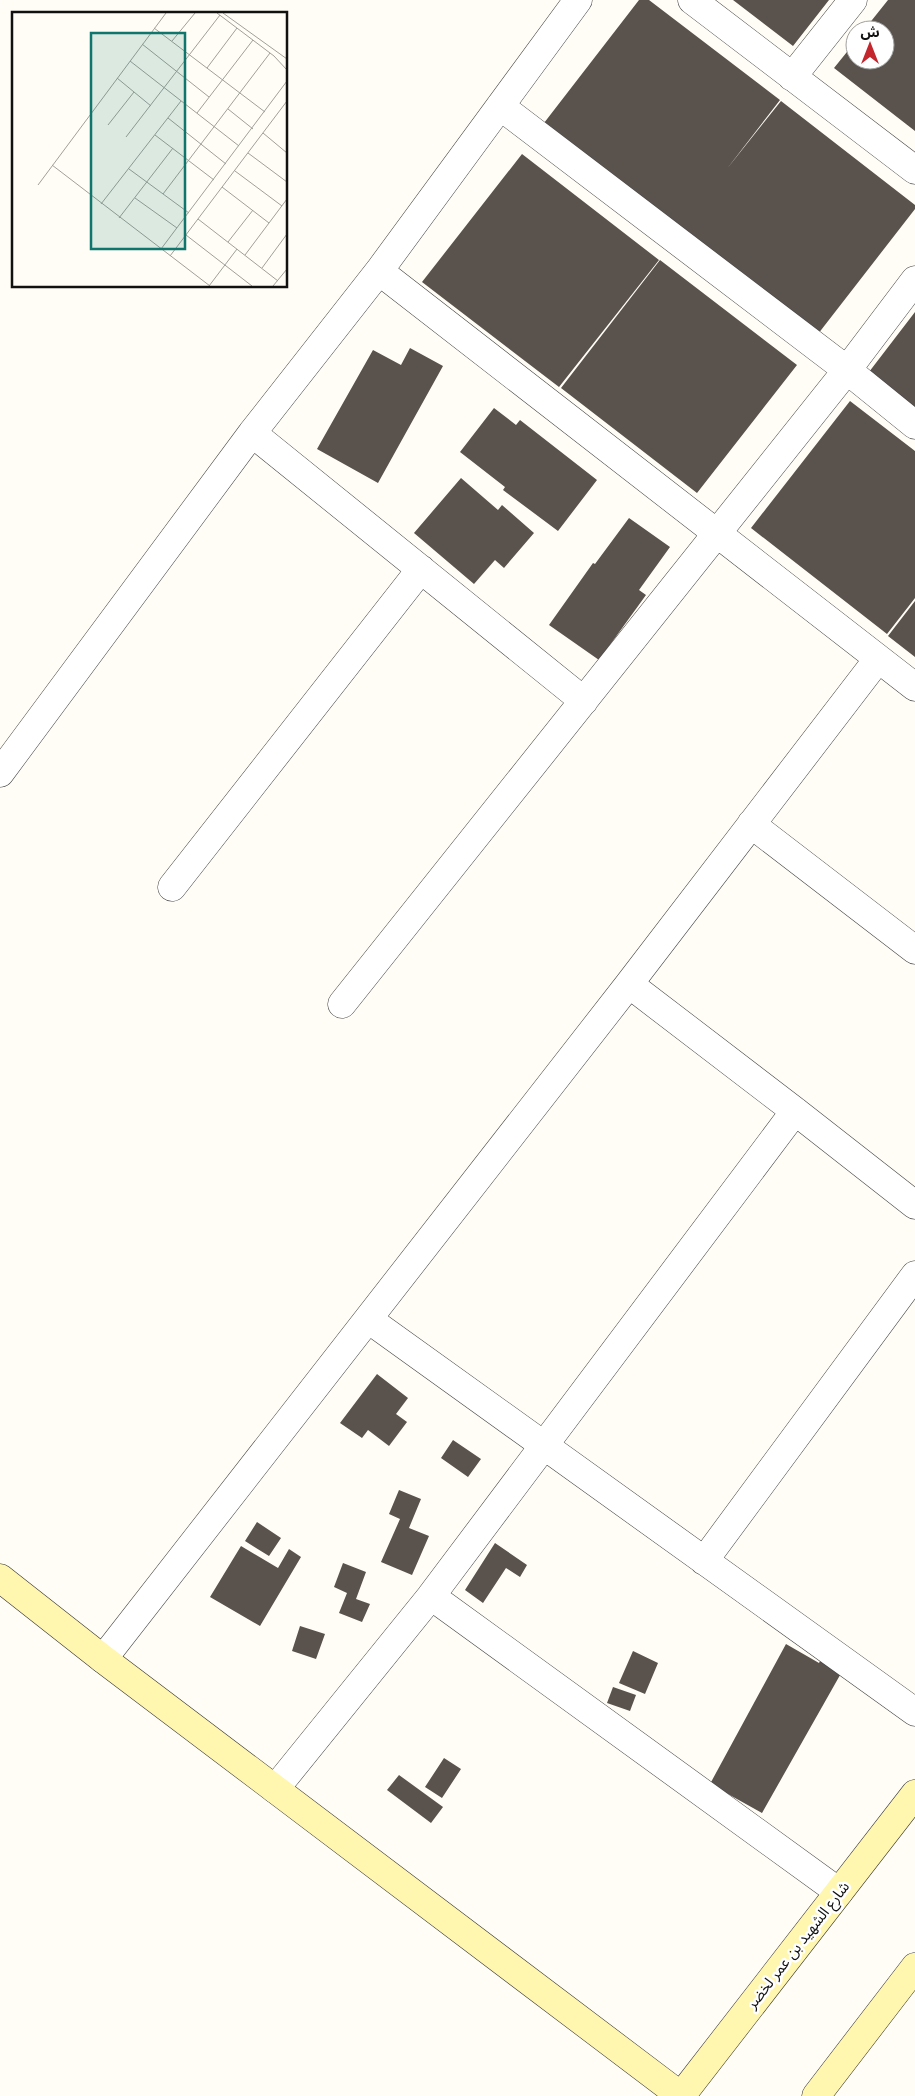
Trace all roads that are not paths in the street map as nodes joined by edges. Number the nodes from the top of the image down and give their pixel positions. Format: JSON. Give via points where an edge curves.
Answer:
{"nodes":[{"id":1,"x":578,"y":0,"type":"edge"},
{"id":2,"x":692,"y":0,"type":"edge"},
{"id":3,"x":853,"y":0,"type":"edge"},
{"id":4,"x":792,"y":76,"type":"junction"},
{"id":5,"x":500,"y":106,"type":"junction"},
{"id":6,"x":915,"y":170,"type":"edge"},
{"id":7,"x":379,"y":271,"type":"junction"},
{"id":8,"x":915,"y":280,"type":"edge"},
{"id":9,"x":847,"y":370,"type":"junction"},
{"id":10,"x":915,"y":425,"type":"edge"},
{"id":11,"x":252,"y":433,"type":"junction"},
{"id":12,"x":717,"y":534,"type":"junction"},
{"id":13,"x":421,"y":569,"type":"junction"},
{"id":14,"x":878,"y":658,"type":"junction"},
{"id":15,"x":915,"y":687,"type":"edge"},
{"id":16,"x":584,"y":701,"type":"junction"},
{"id":17,"x":0,"y":773,"type":"edge"},
{"id":18,"x":751,"y":824,"type":"junction"},
{"id":19,"x":172,"y":887,"type":"dead end"},
{"id":20,"x":915,"y":950,"type":"edge"},
{"id":21,"x":629,"y":984,"type":"junction"},
{"id":22,"x":342,"y":1004,"type":"dead end"},
{"id":23,"x":795,"y":1111,"type":"junction"},
{"id":24,"x":915,"y":1205,"type":"edge"},
{"id":25,"x":915,"y":1275,"type":"edge"},
{"id":26,"x":368,"y":1319,"type":"junction"},
{"id":27,"x":544,"y":1446,"type":"junction"},
{"id":28,"x":704,"y":1561,"type":"junction"},
{"id":29,"x":0,"y":1578,"type":"edge"},
{"id":30,"x":431,"y":1596,"type":"junction"},
{"id":31,"x":103,"y":1659,"type":"junction"},
{"id":32,"x":915,"y":1712,"type":"edge"},
{"id":33,"x":274,"y":1789,"type":"junction"},
{"id":34,"x":915,"y":1794,"type":"edge"},
{"id":35,"x":839,"y":1892,"type":"junction"},
{"id":36,"x":915,"y":1967,"type":"edge"},
{"id":37,"x":681,"y":2096,"type":"edge"},
{"id":38,"x":816,"y":2096,"type":"edge"}],
"edges":[{"from":1,"to":5,"type":"street"},
{"from":2,"to":4,"type":"street"},
{"from":3,"to":4,"type":"street"},
{"from":4,"to":6,"type":"street"},
{"from":5,"to":7,"type":"street"},
{"from":5,"to":9,"type":"street"},
{"from":7,"to":11,"type":"street"},
{"from":7,"to":12,"type":"street"},
{"from":8,"to":9,"type":"street"},
{"from":9,"to":10,"type":"street"},
{"from":9,"to":12,"type":"street"},
{"from":11,"to":13,"type":"street"},
{"from":11,"to":17,"type":"street"},
{"from":12,"to":14,"type":"street"},
{"from":12,"to":16,"type":"street"},
{"from":13,"to":16,"type":"street"},
{"from":13,"to":19,"type":"street"},
{"from":14,"to":15,"type":"street"},
{"from":14,"to":18,"type":"street"},
{"from":16,"to":22,"type":"street"},
{"from":18,"to":20,"type":"street"},
{"from":18,"to":21,"type":"street"},
{"from":21,"to":23,"type":"street"},
{"from":21,"to":26,"type":"street"},
{"from":23,"to":24,"type":"street"},
{"from":23,"to":27,"type":"street"},
{"from":25,"to":28,"type":"street"},
{"from":26,"to":27,"type":"street"},
{"from":26,"to":31,"type":"street"},
{"from":27,"to":28,"type":"street"},
{"from":27,"to":30,"type":"street"},
{"from":28,"to":32,"type":"street"},
{"from":29,"to":31,"type":"street"},
{"from":30,"to":33,"type":"street"},
{"from":30,"to":35,"type":"street"},
{"from":31,"to":33,"type":"street"},
{"from":33,"to":37,"type":"street"},
{"from":34,"to":35,"type":"street","name":"شارع الشهيد بن عمر لخضر"},
{"from":35,"to":37,"type":"street","name":"شارع الشهيد بن عمر لخضر"},
{"from":36,"to":38,"type":"street"}]}
